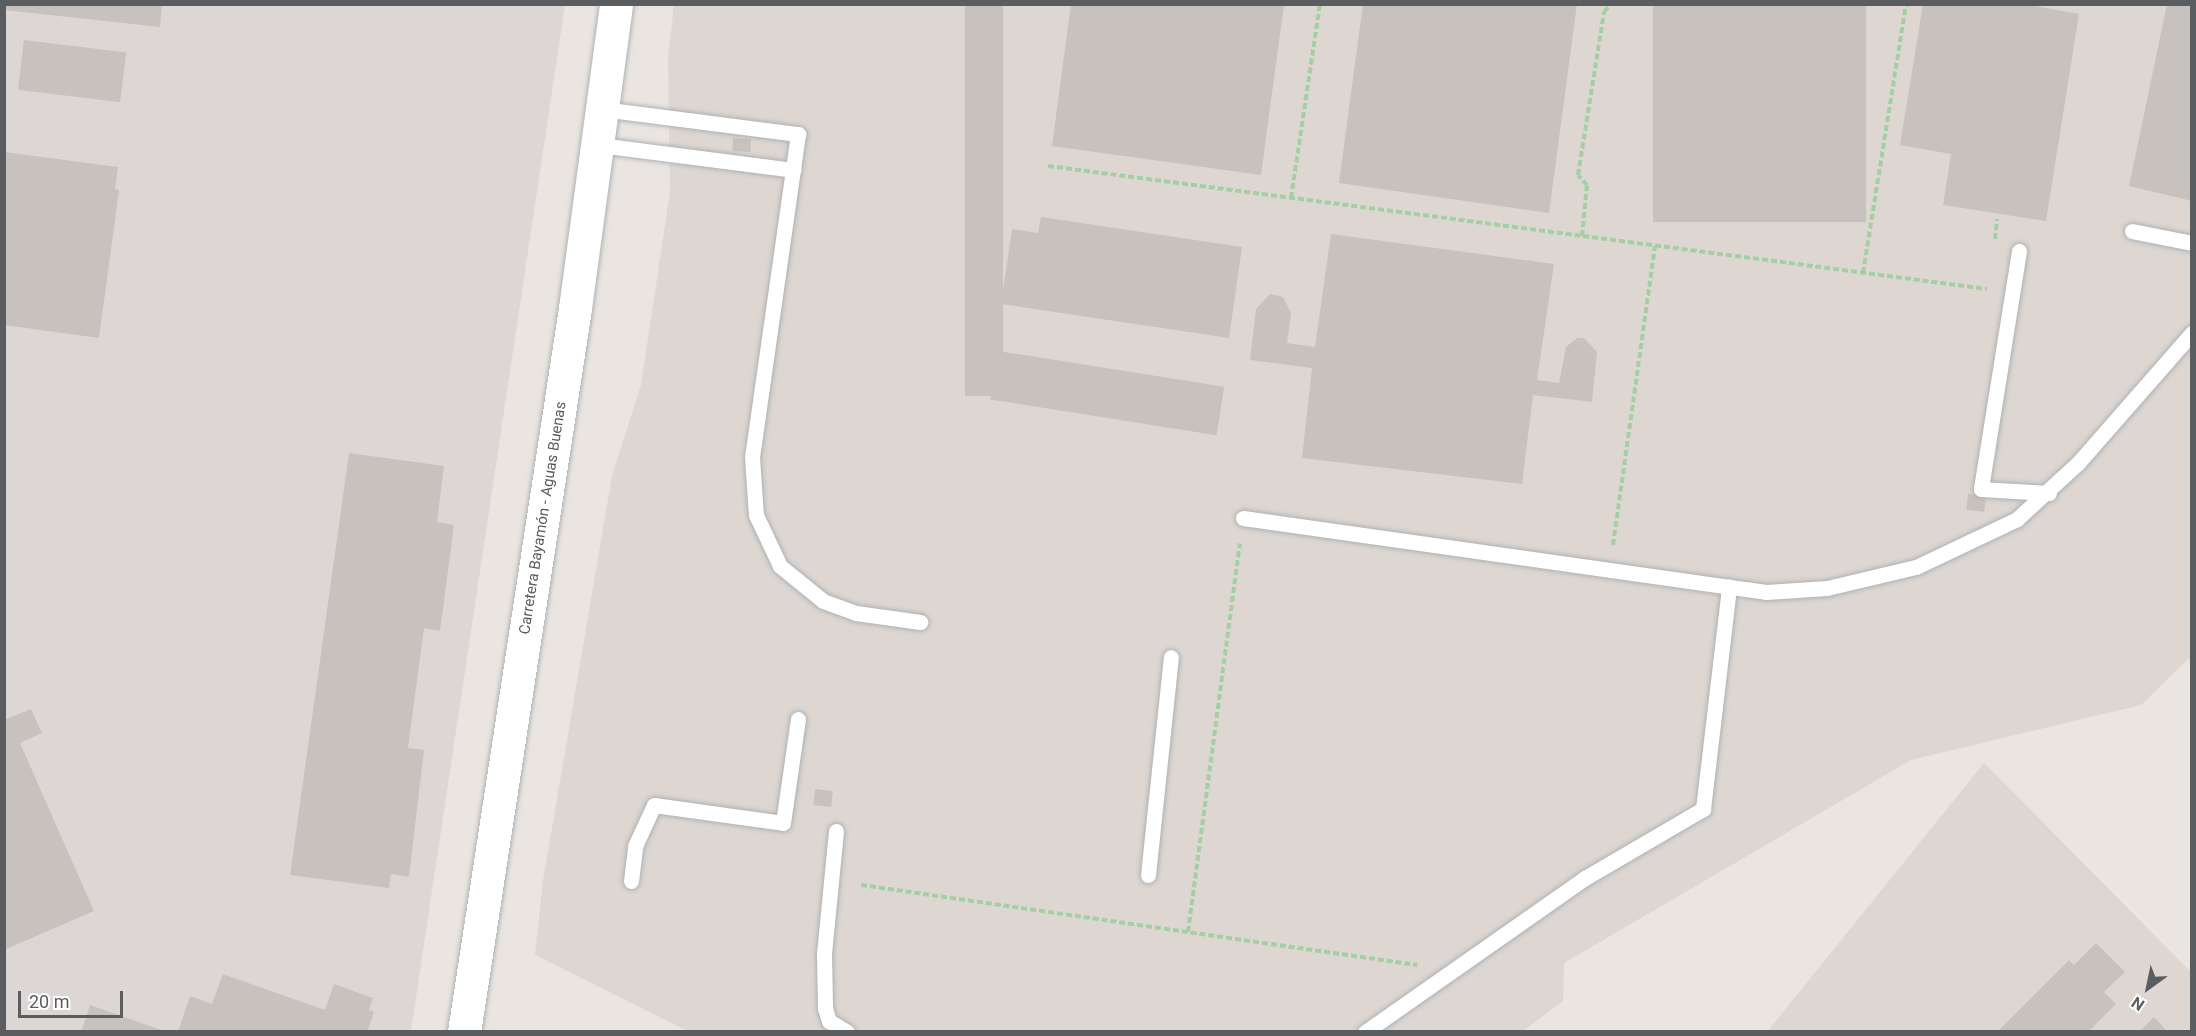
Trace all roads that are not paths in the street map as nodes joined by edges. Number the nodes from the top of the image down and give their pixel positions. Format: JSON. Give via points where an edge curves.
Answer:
{"nodes":[{"id":1,"x":616,"y":4,"type":"edge"},
{"id":2,"x":602,"y":109,"type":"junction"},
{"id":3,"x":599,"y":145,"type":"junction"},
{"id":4,"x":793,"y":170,"type":"junction"},
{"id":5,"x":2132,"y":231,"type":"dead end"},
{"id":6,"x":2192,"y":243,"type":"edge"},
{"id":7,"x":2019,"y":251,"type":"dead end"},
{"id":8,"x":2192,"y":333,"type":"edge"},
{"id":9,"x":2049,"y":493,"type":"junction"},
{"id":10,"x":1243,"y":518,"type":"road end"},
{"id":11,"x":1730,"y":587,"type":"junction"},
{"id":12,"x":920,"y":622,"type":"dead end"},
{"id":13,"x":1171,"y":657,"type":"dead end"},
{"id":14,"x":798,"y":719,"type":"dead end"},
{"id":15,"x":836,"y":831,"type":"dead end"},
{"id":16,"x":1148,"y":874,"type":"dead end"},
{"id":17,"x":631,"y":881,"type":"dead end"},
{"id":18,"x":464,"y":1032,"type":"edge"},
{"id":19,"x":847,"y":1032,"type":"edge"},
{"id":20,"x":1365,"y":1032,"type":"edge"}],
"edges":[{"from":1,"to":2,"type":"street","name":"Carretera Bayamón - Aguas Buenas"},
{"from":2,"to":3,"type":"street","name":"Carretera Bayamón - Aguas Buenas"},
{"from":2,"to":4,"type":"lane","via":[[798,134]]},
{"from":3,"to":4,"type":"lane"},
{"from":3,"to":18,"type":"street","name":"Carretera Bayamón - Aguas Buenas"},
{"from":4,"to":12,"type":"lane","via":[[752,457],[756,515],[780,566],[823,601],[856,613]]},
{"from":5,"to":6,"type":"lane"},
{"from":7,"to":9,"type":"lane","via":[[1981,489]]},
{"from":8,"to":9,"type":"lane"},
{"from":9,"to":11,"type":"lane","via":[[2017,519],[1916,567],[1827,588],[1766,592]]},
{"from":10,"to":11,"type":"lane"},
{"from":11,"to":20,"type":"lane","via":[[1703,809],[1585,878]]},
{"from":13,"to":16,"type":"lane"},
{"from":14,"to":17,"type":"lane","via":[[783,823],[654,805],[635,846]]},
{"from":15,"to":19,"type":"lane","via":[[824,954],[825,1008],[829,1021]]}]}
